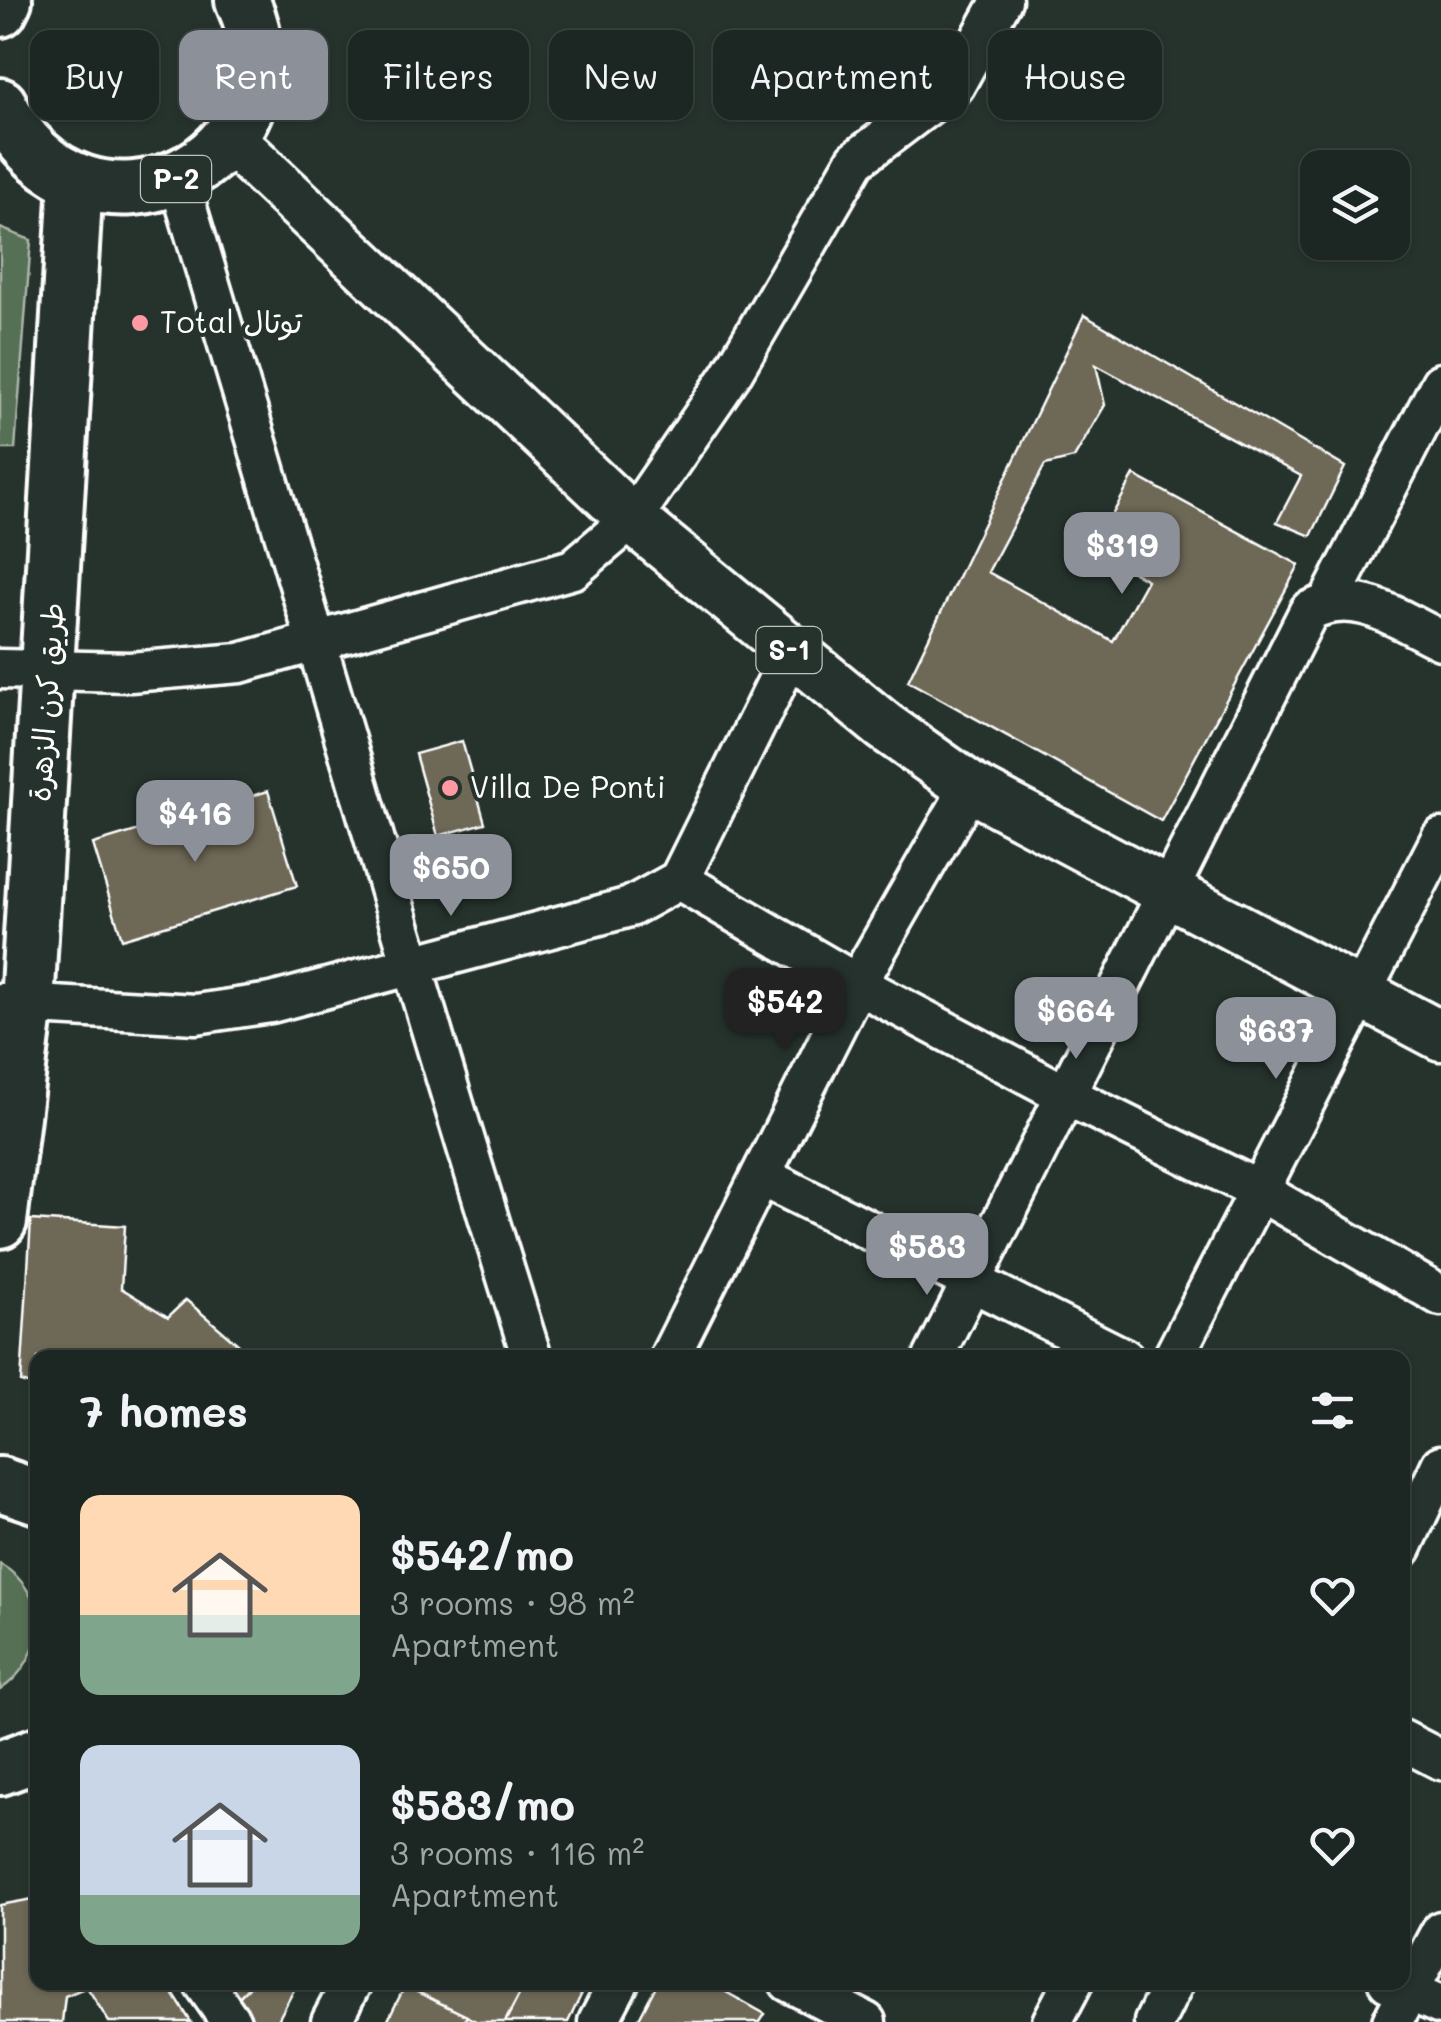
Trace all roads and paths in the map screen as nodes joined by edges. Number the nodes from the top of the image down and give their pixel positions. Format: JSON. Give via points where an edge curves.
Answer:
{"nodes":[{"id":1,"x":5,"y":0,"type":"edge"},
{"id":2,"x":242,"y":0,"type":"edge"},
{"id":3,"x":1002,"y":0,"type":"edge"},
{"id":4,"x":0,"y":10,"type":"edge"},
{"id":5,"x":0,"y":105,"type":"edge"},
{"id":6,"x":229,"y":138,"type":"junction"},
{"id":7,"x":178,"y":178,"type":"junction"},
{"id":8,"x":76,"y":181,"type":"junction"},
{"id":9,"x":1441,"y":382,"type":"edge"},
{"id":10,"x":632,"y":519,"type":"junction"},
{"id":11,"x":1329,"y":601,"type":"junction"},
{"id":12,"x":318,"y":640,"type":"junction"},
{"id":13,"x":1441,"y":640,"type":"edge"},
{"id":14,"x":792,"y":652,"type":"junction"},
{"id":15,"x":25,"y":670,"type":"edge"},
{"id":16,"x":970,"y":787,"type":"junction"},
{"id":17,"x":1441,"y":838,"type":"edge"},
{"id":18,"x":679,"y":880,"type":"junction"},
{"id":19,"x":1170,"y":894,"type":"junction"},
{"id":20,"x":409,"y":964,"type":"junction"},
{"id":21,"x":857,"y":984,"type":"junction"},
{"id":22,"x":1363,"y":994,"type":"junction"},
{"id":23,"x":13,"y":1003,"type":"edge"},
{"id":24,"x":1441,"y":1036,"type":"edge"},
{"id":25,"x":1068,"y":1096,"type":"junction"},
{"id":26,"x":761,"y":1176,"type":"junction"},
{"id":27,"x":1256,"y":1189,"type":"junction"},
{"id":28,"x":0,"y":1221,"type":"edge"},
{"id":29,"x":971,"y":1282,"type":"junction"},
{"id":30,"x":1441,"y":1296,"type":"edge"},
{"id":31,"x":530,"y":1350,"type":"edge"},
{"id":32,"x":674,"y":1350,"type":"edge"},
{"id":33,"x":937,"y":1350,"type":"edge"},
{"id":34,"x":1108,"y":1350,"type":"edge"},
{"id":35,"x":1177,"y":1350,"type":"edge"},
{"id":36,"x":1441,"y":1466,"type":"edge"},
{"id":37,"x":0,"y":1484,"type":"edge"},
{"id":38,"x":30,"y":1495,"type":"edge"},
{"id":39,"x":1422,"y":1514,"type":"edge"},
{"id":40,"x":1410,"y":1744,"type":"edge"},
{"id":41,"x":30,"y":1757,"type":"edge"},
{"id":42,"x":1441,"y":1760,"type":"edge"},
{"id":43,"x":0,"y":1768,"type":"edge"},
{"id":44,"x":1441,"y":1931,"type":"edge"},
{"id":45,"x":209,"y":1990,"type":"edge"},
{"id":46,"x":348,"y":1990,"type":"edge"},
{"id":47,"x":615,"y":1990,"type":"edge"},
{"id":48,"x":806,"y":1990,"type":"edge"},
{"id":49,"x":1069,"y":1990,"type":"edge"},
{"id":50,"x":1170,"y":1990,"type":"edge"},
{"id":51,"x":1408,"y":2001,"type":"edge"},
{"id":52,"x":833,"y":2003,"type":"edge"},
{"id":53,"x":231,"y":2022,"type":"edge"},
{"id":54,"x":332,"y":2022,"type":"edge"},
{"id":55,"x":598,"y":2022,"type":"edge"},
{"id":56,"x":866,"y":2022,"type":"edge"},
{"id":57,"x":1052,"y":2022,"type":"edge"},
{"id":58,"x":1154,"y":2022,"type":"edge"}],
"edges":[{"from":1,"to":4,"type":"highway"},
{"from":2,"to":6,"type":"highway","number":"P-2","via":[[256,47],[254,79]]},
{"from":3,"to":10,"type":"street","via":[[955,85],[856,160],[731,375]]},
{"from":5,"to":8,"type":"highway","number":"P-2","via":[[29,150]]},
{"from":6,"to":7,"type":"highway","number":"P-2"},
{"from":6,"to":10,"type":"main road","number":"S-1"},
{"from":7,"to":8,"type":"highway","number":"P-2","via":[[127,189]]},
{"from":7,"to":12,"type":"street"},
{"from":8,"to":15,"type":"highway","name":"طريق كرن الزهرة"},
{"from":9,"to":11,"type":"street"},
{"from":10,"to":12,"type":"street","via":[[573,569]]},
{"from":10,"to":14,"type":"main road","number":"S-1"},
{"from":11,"to":13,"type":"street","via":[[1355,600]]},
{"from":11,"to":19,"type":"street","via":[[1309,610]]},
{"from":12,"to":15,"type":"street","via":[[240,663]]},
{"from":12,"to":20,"type":"street"},
{"from":14,"to":16,"type":"main road","number":"S-1"},
{"from":14,"to":18,"type":"street"},
{"from":15,"to":23,"type":"highway","name":"طريق كرن الزهرة"},
{"from":16,"to":19,"type":"main road","number":"S-1"},
{"from":16,"to":21,"type":"street"},
{"from":17,"to":22,"type":"street"},
{"from":18,"to":20,"type":"street","via":[[630,907]]},
{"from":18,"to":21,"type":"street"},
{"from":19,"to":22,"type":"main road","number":"S-1"},
{"from":19,"to":25,"type":"street"},
{"from":20,"to":23,"type":"street","via":[[271,1003],[196,1014]]},
{"from":20,"to":31,"type":"street"},
{"from":21,"to":25,"type":"street"},
{"from":21,"to":26,"type":"street"},
{"from":22,"to":24,"type":"main road","number":"S-1"},
{"from":22,"to":27,"type":"street"},
{"from":23,"to":28,"type":"highway","name":"طريق كرن الزهرة"},
{"from":25,"to":27,"type":"street"},
{"from":25,"to":29,"type":"street"},
{"from":26,"to":29,"type":"street"},
{"from":26,"to":32,"type":"street"},
{"from":27,"to":30,"type":"street"},
{"from":27,"to":35,"type":"street"},
{"from":29,"to":33,"type":"street"},
{"from":29,"to":34,"type":"street"},
{"from":36,"to":39,"type":"street"},
{"from":37,"to":38,"type":"highway"},
{"from":40,"to":42,"type":"street"},
{"from":41,"to":43,"type":"highway"},
{"from":44,"to":51,"type":"street"},
{"from":45,"to":53,"type":"street"},
{"from":46,"to":54,"type":"street"},
{"from":47,"to":55,"type":"street"},
{"from":48,"to":52,"type":"street"},
{"from":49,"to":57,"type":"street"},
{"from":50,"to":58,"type":"street"},
{"from":52,"to":56,"type":"street"}]}
